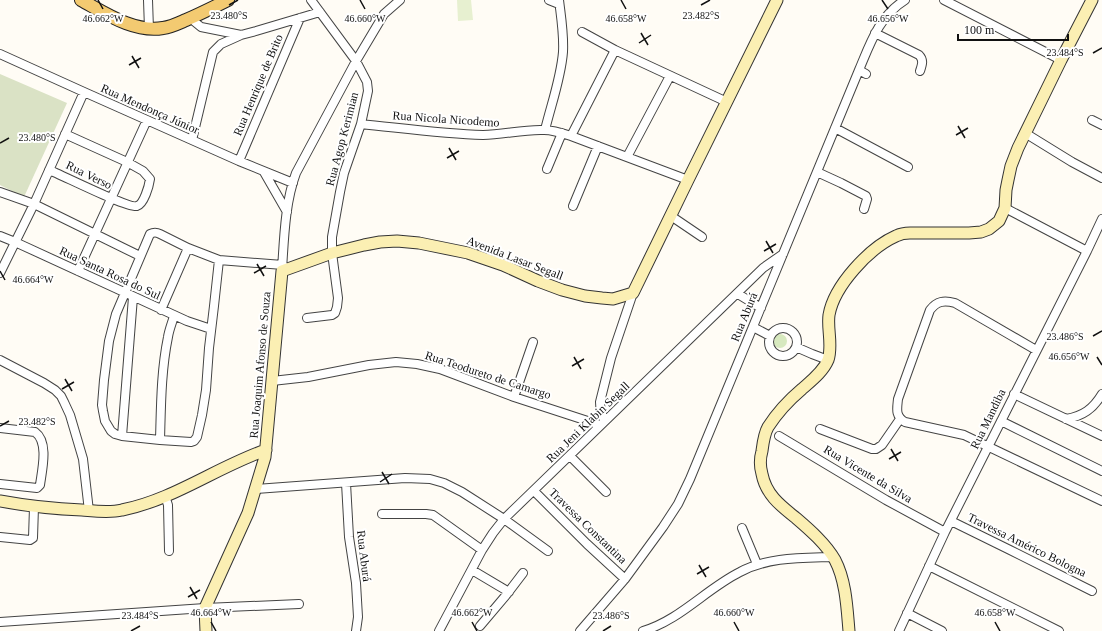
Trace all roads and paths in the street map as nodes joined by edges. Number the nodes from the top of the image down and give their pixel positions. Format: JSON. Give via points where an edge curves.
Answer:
{"nodes":[{"id":1,"x":81,"y":0,"type":"edge"},
{"id":2,"x":148,"y":0,"type":"edge"},
{"id":3,"x":311,"y":0,"type":"edge"},
{"id":4,"x":400,"y":0,"type":"edge"},
{"id":5,"x":549,"y":0,"type":"edge"},
{"id":6,"x":777,"y":0,"type":"edge"},
{"id":7,"x":905,"y":0,"type":"edge"},
{"id":8,"x":944,"y":0,"type":"edge"},
{"id":9,"x":1092,"y":0,"type":"edge"},
{"id":10,"x":221,"y":2,"type":"edge"},
{"id":11,"x":559,"y":2,"type":"edge"},
{"id":12,"x":894,"y":3,"type":"edge"},
{"id":13,"x":320,"y":12,"type":"junction"},
{"id":14,"x":190,"y":18,"type":"junction"},
{"id":15,"x":300,"y":18,"type":"junction"},
{"id":16,"x":149,"y":29,"type":"junction"},
{"id":17,"x":582,"y":32,"type":"dead end"},
{"id":18,"x":875,"y":33,"type":"junction"},
{"id":19,"x":241,"y":34,"type":"junction"},
{"id":20,"x":615,"y":50,"type":"junction"},
{"id":21,"x":0,"y":54,"type":"edge"},
{"id":22,"x":1061,"y":60,"type":"junction"},
{"id":23,"x":356,"y":61,"type":"junction"},
{"id":24,"x":920,"y":71,"type":"dead end"},
{"id":25,"x":670,"y":76,"type":"junction"},
{"id":26,"x":84,"y":92,"type":"junction"},
{"id":27,"x":727,"y":102,"type":"junction"},
{"id":28,"x":147,"y":120,"type":"junction"},
{"id":29,"x":1092,"y":120,"type":"dead end"},
{"id":30,"x":361,"y":124,"type":"junction"},
{"id":31,"x":1102,"y":125,"type":"edge"},
{"id":32,"x":835,"y":128,"type":"junction"},
{"id":33,"x":545,"y":130,"type":"junction"},
{"id":34,"x":562,"y":133,"type":"junction"},
{"id":35,"x":1025,"y":133,"type":"junction"},
{"id":36,"x":65,"y":134,"type":"junction"},
{"id":37,"x":571,"y":136,"type":"junction"},
{"id":38,"x":192,"y":140,"type":"junction"},
{"id":39,"x":598,"y":146,"type":"junction"},
{"id":40,"x":627,"y":157,"type":"junction"},
{"id":41,"x":239,"y":161,"type":"junction"},
{"id":42,"x":127,"y":162,"type":"junction"},
{"id":43,"x":908,"y":167,"type":"dead end"},
{"id":44,"x":547,"y":169,"type":"dead end"},
{"id":45,"x":49,"y":170,"type":"junction"},
{"id":46,"x":264,"y":172,"type":"junction"},
{"id":47,"x":817,"y":172,"type":"junction"},
{"id":48,"x":1102,"y":178,"type":"edge"},
{"id":49,"x":688,"y":180,"type":"junction"},
{"id":50,"x":293,"y":183,"type":"junction"},
{"id":51,"x":0,"y":192,"type":"edge"},
{"id":52,"x":111,"y":198,"type":"junction"},
{"id":53,"x":34,"y":204,"type":"junction"},
{"id":54,"x":573,"y":206,"type":"dead end"},
{"id":55,"x":1004,"y":208,"type":"junction"},
{"id":56,"x":864,"y":209,"type":"dead end"},
{"id":57,"x":287,"y":212,"type":"junction"},
{"id":58,"x":671,"y":216,"type":"junction"},
{"id":59,"x":1102,"y":219,"type":"edge"},
{"id":60,"x":95,"y":234,"type":"junction"},
{"id":61,"x":0,"y":236,"type":"edge"},
{"id":62,"x":702,"y":237,"type":"dead end"},
{"id":63,"x":15,"y":242,"type":"junction"},
{"id":64,"x":188,"y":248,"type":"junction"},
{"id":65,"x":1087,"y":251,"type":"junction"},
{"id":66,"x":332,"y":253,"type":"junction"},
{"id":67,"x":784,"y":254,"type":"junction"},
{"id":68,"x":140,"y":256,"type":"junction"},
{"id":69,"x":219,"y":260,"type":"junction"},
{"id":70,"x":282,"y":268,"type":"junction"},
{"id":71,"x":78,"y":271,"type":"junction"},
{"id":72,"x":0,"y":273,"type":"edge"},
{"id":73,"x":125,"y":293,"type":"junction"},
{"id":74,"x":634,"y":293,"type":"junction"},
{"id":75,"x":738,"y":294,"type":"junction"},
{"id":76,"x":133,"y":297,"type":"junction"},
{"id":77,"x":761,"y":308,"type":"junction"},
{"id":78,"x":161,"y":310,"type":"junction"},
{"id":79,"x":174,"y":316,"type":"junction"},
{"id":80,"x":307,"y":318,"type":"dead end"},
{"id":81,"x":753,"y":327,"type":"junction"},
{"id":82,"x":211,"y":329,"type":"junction"},
{"id":83,"x":770,"y":336,"type":"junction"},
{"id":84,"x":533,"y":342,"type":"dead end"},
{"id":85,"x":796,"y":347,"type":"junction"},
{"id":86,"x":1036,"y":350,"type":"junction"},
{"id":87,"x":828,"y":360,"type":"junction"},
{"id":88,"x":1,"y":363,"type":"edge"},
{"id":89,"x":272,"y":381,"type":"junction"},
{"id":90,"x":1014,"y":394,"type":"junction"},
{"id":91,"x":1102,"y":394,"type":"edge"},
{"id":92,"x":514,"y":397,"type":"junction"},
{"id":93,"x":900,"y":419,"type":"junction"},
{"id":94,"x":1066,"y":419,"type":"junction"},
{"id":95,"x":1002,"y":421,"type":"junction"},
{"id":96,"x":602,"y":423,"type":"junction"},
{"id":97,"x":0,"y":428,"type":"edge"},
{"id":98,"x":820,"y":429,"type":"dead end"},
{"id":99,"x":122,"y":436,"type":"junction"},
{"id":100,"x":779,"y":436,"type":"dead end"},
{"id":101,"x":1102,"y":436,"type":"edge"},
{"id":102,"x":160,"y":440,"type":"junction"},
{"id":103,"x":988,"y":446,"type":"junction"},
{"id":104,"x":265,"y":453,"type":"junction"},
{"id":105,"x":570,"y":456,"type":"junction"},
{"id":106,"x":1102,"y":470,"type":"edge"},
{"id":107,"x":346,"y":483,"type":"junction"},
{"id":108,"x":0,"y":484,"type":"edge"},
{"id":109,"x":256,"y":490,"type":"junction"},
{"id":110,"x":534,"y":491,"type":"junction"},
{"id":111,"x":606,"y":492,"type":"dead end"},
{"id":112,"x":166,"y":497,"type":"junction"},
{"id":113,"x":0,"y":501,"type":"edge"},
{"id":114,"x":1102,"y":501,"type":"edge"},
{"id":115,"x":0,"y":505,"type":"edge"},
{"id":116,"x":34,"y":508,"type":"junction"},
{"id":117,"x":89,"y":511,"type":"junction"},
{"id":118,"x":382,"y":514,"type":"dead end"},
{"id":119,"x":504,"y":519,"type":"junction"},
{"id":120,"x":951,"y":521,"type":"junction"},
{"id":121,"x":742,"y":528,"type":"dead end"},
{"id":122,"x":945,"y":532,"type":"junction"},
{"id":123,"x":0,"y":537,"type":"edge"},
{"id":124,"x":482,"y":550,"type":"junction"},
{"id":125,"x":170,"y":551,"type":"dead end"},
{"id":126,"x":548,"y":551,"type":"dead end"},
{"id":127,"x":832,"y":556,"type":"junction"},
{"id":128,"x":757,"y":564,"type":"junction"},
{"id":129,"x":929,"y":566,"type":"junction"},
{"id":130,"x":472,"y":570,"type":"junction"},
{"id":131,"x":522,"y":573,"type":"dead end"},
{"id":132,"x":625,"y":579,"type":"junction"},
{"id":133,"x":1092,"y":591,"type":"dead end"},
{"id":134,"x":509,"y":592,"type":"junction"},
{"id":135,"x":299,"y":604,"type":"dead end"},
{"id":136,"x":205,"y":608,"type":"junction"},
{"id":137,"x":907,"y":613,"type":"junction"},
{"id":138,"x":0,"y":622,"type":"edge"},
{"id":139,"x":480,"y":626,"type":"dead end"},
{"id":140,"x":206,"y":631,"type":"edge"},
{"id":141,"x":356,"y":631,"type":"edge"},
{"id":142,"x":439,"y":631,"type":"edge"},
{"id":143,"x":580,"y":631,"type":"edge"},
{"id":144,"x":643,"y":631,"type":"edge"},
{"id":145,"x":849,"y":631,"type":"edge"},
{"id":146,"x":899,"y":631,"type":"edge"},
{"id":147,"x":942,"y":631,"type":"edge"},
{"id":148,"x":1059,"y":631,"type":"edge"}],
"edges":[{"from":1,"to":16,"type":"main road","via":[[118,20]]},
{"from":2,"to":16,"type":"street"},
{"from":3,"to":13,"type":"street","name":"Rua Agop Kerimian"},
{"from":4,"to":23,"type":"street","name":"Rua Joaquim Afonso de Souza","via":[[384,14]]},
{"from":5,"to":11,"type":"street"},
{"from":6,"to":27,"type":"street"},
{"from":7,"to":12,"type":"street","name":"Rua Aburá"},
{"from":8,"to":22,"type":"street"},
{"from":9,"to":22,"type":"street"},
{"from":10,"to":14,"type":"main road"},
{"from":11,"to":33,"type":"street","via":[[563,53]]},
{"from":12,"to":18,"type":"street","name":"Rua Aburá"},
{"from":13,"to":15,"type":"street"},
{"from":13,"to":23,"type":"street","name":"Rua Agop Kerimian"},
{"from":14,"to":16,"type":"main road","via":[[164,28]]},
{"from":14,"to":19,"type":"street","via":[[201,27]]},
{"from":15,"to":19,"type":"street"},
{"from":15,"to":41,"type":"street","name":"Rua Henrique de Brito"},
{"from":17,"to":20,"type":"street"},
{"from":18,"to":24,"type":"street","via":[[919,55],[922,62]]},
{"from":18,"to":32,"type":"street","name":"Rua Aburá","via":[[862,72]]},
{"from":19,"to":38,"type":"street","via":[[221,44],[213,52]]},
{"from":20,"to":25,"type":"street"},
{"from":20,"to":37,"type":"street"},
{"from":21,"to":26,"type":"street","name":"Rua Mendonça Júnior"},
{"from":22,"to":35,"type":"street"},
{"from":23,"to":30,"type":"street","name":"Rua Agop Kerimian","via":[[368,86]]},
{"from":23,"to":50,"type":"street","name":"Rua Joaquim Afonso de Souza"},
{"from":25,"to":27,"type":"street"},
{"from":25,"to":40,"type":"street"},
{"from":26,"to":28,"type":"street","name":"Rua Mendonça Júnior"},
{"from":26,"to":36,"type":"street"},
{"from":27,"to":49,"type":"street"},
{"from":28,"to":38,"type":"street","name":"Rua Mendonça Júnior"},
{"from":28,"to":42,"type":"street"},
{"from":29,"to":31,"type":"street"},
{"from":30,"to":33,"type":"street","name":"Rua Nicola Nicodemo","via":[[483,135]]},
{"from":30,"to":66,"type":"street","name":"Rua Agop Kerimian","via":[[344,173],[332,237]]},
{"from":32,"to":43,"type":"street"},
{"from":32,"to":47,"type":"street","name":"Rua Aburá"},
{"from":33,"to":34,"type":"street","name":"Rua Nicola Nicodemo"},
{"from":34,"to":37,"type":"street","name":"Rua Nicola Nicodemo"},
{"from":34,"to":44,"type":"street"},
{"from":35,"to":48,"type":"street"},
{"from":35,"to":55,"type":"street","via":[[1010,171]]},
{"from":36,"to":42,"type":"street"},
{"from":36,"to":45,"type":"street"},
{"from":37,"to":39,"type":"street","name":"Rua Nicola Nicodemo"},
{"from":38,"to":41,"type":"street","name":"Rua Mendonça Júnior"},
{"from":39,"to":40,"type":"street","name":"Rua Nicola Nicodemo"},
{"from":39,"to":54,"type":"street"},
{"from":40,"to":49,"type":"street","name":"Rua Nicola Nicodemo"},
{"from":41,"to":46,"type":"street","name":"Rua Mendonça Júnior"},
{"from":42,"to":52,"type":"street"},
{"from":42,"to":52,"type":"street","via":[[144,171],[150,179],[148,189],[140,205],[136,207]]},
{"from":45,"to":52,"type":"street","name":"Rua Verso"},
{"from":45,"to":53,"type":"street"},
{"from":46,"to":50,"type":"street","name":"Rua Mendonça Júnior"},
{"from":46,"to":57,"type":"street"},
{"from":47,"to":56,"type":"street","via":[[866,196]]},
{"from":47,"to":67,"type":"street","name":"Rua Aburá"},
{"from":49,"to":58,"type":"street"},
{"from":50,"to":57,"type":"street","name":"Rua Joaquim Afonso de Souza"},
{"from":51,"to":53,"type":"street"},
{"from":52,"to":60,"type":"street","name":"Rua Verso"},
{"from":53,"to":60,"type":"street"},
{"from":53,"to":63,"type":"street"},
{"from":55,"to":65,"type":"street"},
{"from":55,"to":87,"type":"street","via":[[999,221],[981,232],[904,234],[896,236],[870,253],[840,287],[832,303],[828,323]]},
{"from":57,"to":70,"type":"street","name":"Rua Joaquim Afonso de Souza"},
{"from":58,"to":62,"type":"street"},
{"from":58,"to":74,"type":"street"},
{"from":59,"to":65,"type":"street","name":"Rua Mandiba"},
{"from":60,"to":68,"type":"street"},
{"from":60,"to":71,"type":"street","name":"Rua Verso"},
{"from":61,"to":63,"type":"street","name":"Rua Santa Rosa do Sul"},
{"from":63,"to":71,"type":"street","name":"Rua Santa Rosa do Sul"},
{"from":63,"to":72,"type":"street"},
{"from":64,"to":68,"type":"street","via":[[153,232],[148,237]]},
{"from":64,"to":69,"type":"street"},
{"from":64,"to":78,"type":"street"},
{"from":65,"to":86,"type":"street","name":"Rua Mandiba"},
{"from":66,"to":70,"type":"street","name":"Avenida Lasar Segall"},
{"from":66,"to":74,"type":"street","name":"Avenida Lasar Segall","via":[[380,242],[420,243],[468,252],[538,281],[585,296],[613,298]]},
{"from":66,"to":80,"type":"street","name":"Rua Agop Kerimian","via":[[338,298],[335,313],[332,316]]},
{"from":67,"to":75,"type":"street","name":"Rua Jeni Klabin Segall","via":[[763,268]]},
{"from":67,"to":77,"type":"street","name":"Rua Aburá"},
{"from":68,"to":73,"type":"street"},
{"from":69,"to":70,"type":"street"},
{"from":69,"to":82,"type":"street"},
{"from":70,"to":89,"type":"street","name":"Rua Joaquim Afonso de Souza"},
{"from":71,"to":73,"type":"street","name":"Rua Santa Rosa do Sul"},
{"from":73,"to":76,"type":"street","name":"Rua Santa Rosa do Sul"},
{"from":73,"to":99,"type":"street","via":[[109,340],[102,406],[108,427],[114,434]]},
{"from":74,"to":96,"type":"street","via":[[611,358],[600,402]]},
{"from":75,"to":77,"type":"street"},
{"from":75,"to":96,"type":"street","name":"Rua Jeni Klabin Segall"},
{"from":76,"to":78,"type":"street","name":"Rua Santa Rosa do Sul"},
{"from":76,"to":99,"type":"street"},
{"from":77,"to":81,"type":"street","name":"Rua Aburá"},
{"from":78,"to":79,"type":"street","name":"Rua Santa Rosa do Sul"},
{"from":79,"to":82,"type":"street","name":"Rua Santa Rosa do Sul"},
{"from":79,"to":102,"type":"street","via":[[168,336],[162,383]]},
{"from":81,"to":83,"type":"street"},
{"from":81,"to":132,"type":"street","name":"Rua Aburá","via":[[678,504]]},
{"from":82,"to":102,"type":"street","via":[[206,390],[196,437],[191,442]]},
{"from":83,"to":85,"type":"street","via":[[776,330],[788,329],[796,338]]},
{"from":83,"to":85,"type":"street","via":[[769,344],[775,354],[787,355]]},
{"from":84,"to":92,"type":"street"},
{"from":85,"to":87,"type":"street"},
{"from":86,"to":90,"type":"street","name":"Rua Mandiba"},
{"from":86,"to":93,"type":"street","via":[[954,303],[939,302],[930,310],[898,399],[897,411]]},
{"from":87,"to":127,"type":"street","via":[[767,428],[760,468],[769,493],[814,534]]},
{"from":88,"to":117,"type":"street","via":[[44,383],[61,396],[84,458]]},
{"from":89,"to":92,"type":"street","name":"Rua Teodureto de Camargo","via":[[396,362],[440,369]]},
{"from":89,"to":104,"type":"street","name":"Rua Joaquim Afonso de Souza"},
{"from":90,"to":94,"type":"street"},
{"from":90,"to":95,"type":"street","name":"Rua Mandiba"},
{"from":91,"to":94,"type":"street","via":[[1091,408],[1077,417]]},
{"from":92,"to":96,"type":"street","name":"Rua Teodureto de Camargo"},
{"from":93,"to":98,"type":"street","via":[[882,445],[876,449]]},
{"from":93,"to":103,"type":"street","via":[[916,425],[957,433]]},
{"from":94,"to":101,"type":"street"},
{"from":95,"to":103,"type":"street","name":"Rua Mandiba"},
{"from":95,"to":106,"type":"street"},
{"from":96,"to":105,"type":"street","name":"Rua Jeni Klabin Segall"},
{"from":97,"to":108,"type":"street","via":[[36,433],[43,448],[44,458],[39,487]]},
{"from":99,"to":102,"type":"street"},
{"from":100,"to":122,"type":"street","name":"Rua Vicente da Silva"},
{"from":103,"to":114,"type":"street"},
{"from":103,"to":120,"type":"street","name":"Rua Mandiba"},
{"from":104,"to":109,"type":"street","name":"Rua Joaquim Afonso de Souza"},
{"from":104,"to":112,"type":"street","via":[[253,454]]},
{"from":105,"to":110,"type":"street","name":"Rua Jeni Klabin Segall"},
{"from":105,"to":111,"type":"street"},
{"from":107,"to":109,"type":"street"},
{"from":107,"to":119,"type":"street","via":[[405,478],[430,479],[462,492]]},
{"from":107,"to":141,"type":"street","name":"Rua Aburá","via":[[349,537],[356,583]]},
{"from":109,"to":136,"type":"street","name":"Rua Joaquim Afonso de Souza"},
{"from":110,"to":119,"type":"street","name":"Rua Jeni Klabin Segall"},
{"from":110,"to":132,"type":"street","name":"Travessa Constantina","via":[[590,548]]},
{"from":112,"to":116,"type":"street","via":[[131,511],[112,515]]},
{"from":112,"to":117,"type":"street","via":[[114,512]]},
{"from":112,"to":125,"type":"street"},
{"from":113,"to":116,"type":"street"},
{"from":115,"to":116,"type":"street"},
{"from":116,"to":117,"type":"street"},
{"from":116,"to":123,"type":"street","via":[[32,540]]},
{"from":118,"to":124,"type":"street","via":[[433,515]]},
{"from":119,"to":124,"type":"street","name":"Rua Jeni Klabin Segall"},
{"from":119,"to":126,"type":"street"},
{"from":120,"to":122,"type":"street","name":"Rua Mandiba"},
{"from":120,"to":133,"type":"street","name":"Travessa Américo Bologna"},
{"from":121,"to":128,"type":"street"},
{"from":122,"to":129,"type":"street","name":"Rua Mandiba"},
{"from":124,"to":130,"type":"street","name":"Rua Jeni Klabin Segall"},
{"from":127,"to":128,"type":"street","via":[[784,559]]},
{"from":127,"to":145,"type":"street","via":[[845,593]]},
{"from":128,"to":144,"type":"street","via":[[720,583],[668,620]]},
{"from":129,"to":137,"type":"street","name":"Rua Mandiba"},
{"from":129,"to":148,"type":"street"},
{"from":130,"to":134,"type":"street"},
{"from":130,"to":142,"type":"street","name":"Rua Jeni Klabin Segall"},
{"from":131,"to":134,"type":"street"},
{"from":132,"to":143,"type":"street","name":"Rua Aburá"},
{"from":134,"to":139,"type":"street"},
{"from":135,"to":136,"type":"street"},
{"from":136,"to":138,"type":"street"},
{"from":136,"to":140,"type":"street","name":"Rua Joaquim Afonso de Souza"},
{"from":137,"to":146,"type":"street","name":"Rua Mandiba"},
{"from":137,"to":147,"type":"street"}]}
